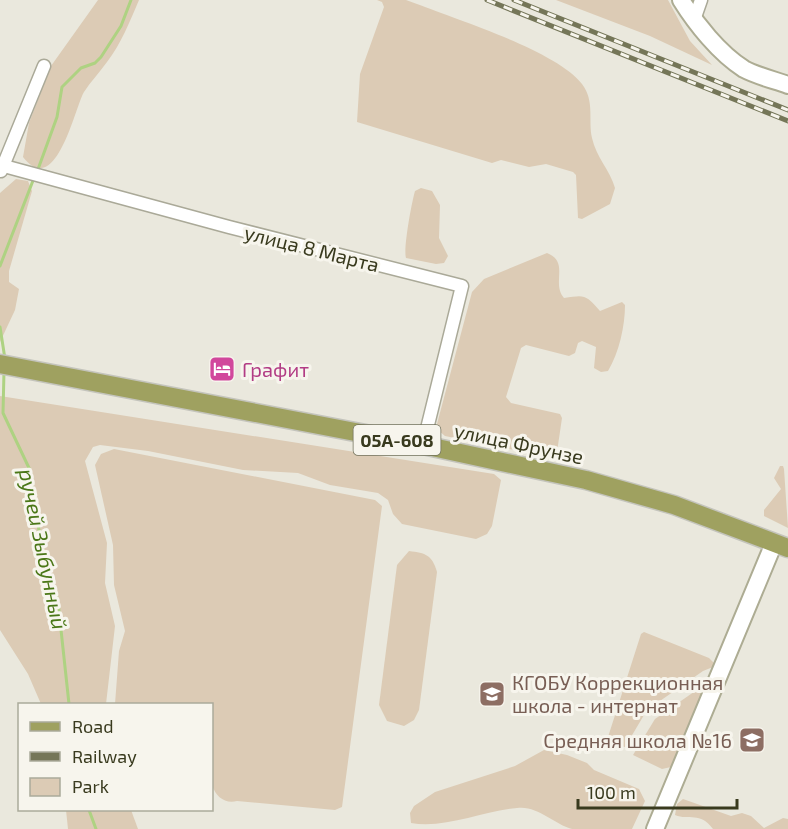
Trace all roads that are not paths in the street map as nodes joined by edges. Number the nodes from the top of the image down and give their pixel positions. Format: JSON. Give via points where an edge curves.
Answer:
{"nodes":[{"id":1,"x":681,"y":0,"type":"edge"},
{"id":2,"x":700,"y":0,"type":"edge"},
{"id":3,"x":694,"y":20,"type":"junction"},
{"id":4,"x":44,"y":66,"type":"dead end"},
{"id":5,"x":788,"y":85,"type":"edge"},
{"id":6,"x":2,"y":169,"type":"edge"},
{"id":7,"x":7,"y":365,"type":"edge"},
{"id":8,"x":423,"y":446,"type":"junction"},
{"id":9,"x":781,"y":546,"type":"edge"},
{"id":10,"x":788,"y":555,"type":"edge"},
{"id":11,"x":654,"y":829,"type":"edge"}],
"edges":[{"from":1,"to":3,"type":"main road"},
{"from":2,"to":3,"type":"street"},
{"from":3,"to":5,"type":"main road","via":[[745,70]]},
{"from":4,"to":6,"type":"street","name":"улица 8 Марта"},
{"from":6,"to":8,"type":"street","name":"улица 8 Марта","via":[[29,172],[462,286]]},
{"from":7,"to":8,"type":"main road","name":"улица Фрунзе","number":"05А-608"},
{"from":8,"to":9,"type":"main road","name":"улица Фрунзе","number":"05А-608","via":[[586,480],[674,505]]},
{"from":9,"to":10,"type":"main road","name":"улица Фрунзе","number":"05А-608"},
{"from":9,"to":11,"type":"main road"}]}
